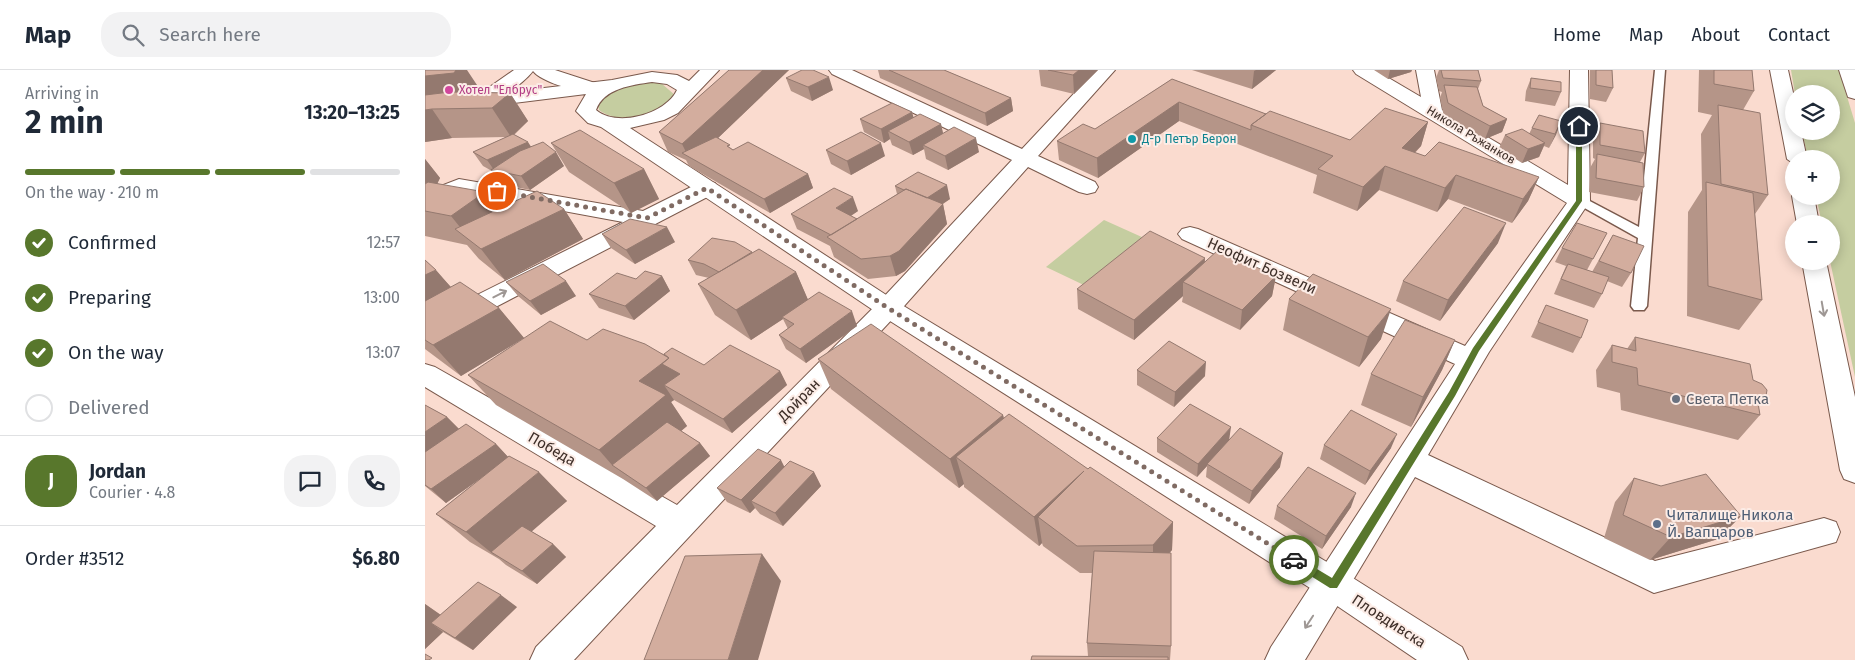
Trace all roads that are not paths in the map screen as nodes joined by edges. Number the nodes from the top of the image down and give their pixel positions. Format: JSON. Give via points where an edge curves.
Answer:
{"nodes":[{"id":1,"x":524,"y":70,"type":"edge"},
{"id":2,"x":541,"y":70,"type":"edge"},
{"id":3,"x":709,"y":70,"type":"edge"},
{"id":4,"x":838,"y":70,"type":"edge"},
{"id":5,"x":1106,"y":70,"type":"edge"},
{"id":6,"x":1362,"y":70,"type":"edge"},
{"id":7,"x":1425,"y":70,"type":"edge"},
{"id":8,"x":1579,"y":70,"type":"edge"},
{"id":9,"x":1660,"y":70,"type":"edge"},
{"id":10,"x":1779,"y":70,"type":"edge"},
{"id":11,"x":1848,"y":70,"type":"edge"},
{"id":12,"x":659,"y":74,"type":"edge"},
{"id":13,"x":617,"y":84,"type":"junction"},
{"id":14,"x":587,"y":86,"type":"junction"},
{"id":15,"x":1855,"y":93,"type":"edge"},
{"id":16,"x":685,"y":95,"type":"junction"},
{"id":17,"x":520,"y":97,"type":"junction"},
{"id":18,"x":467,"y":103,"type":"junction"},
{"id":19,"x":425,"y":108,"type":"edge"},
{"id":20,"x":586,"y":111,"type":"junction"},
{"id":21,"x":666,"y":112,"type":"junction"},
{"id":22,"x":1433,"y":112,"type":"junction"},
{"id":23,"x":608,"y":123,"type":"junction"},
{"id":24,"x":645,"y":148,"type":"junction"},
{"id":25,"x":1795,"y":150,"type":"edge"},
{"id":26,"x":1024,"y":159,"type":"junction"},
{"id":27,"x":1087,"y":187,"type":"dead end"},
{"id":28,"x":707,"y":188,"type":"junction"},
{"id":29,"x":425,"y":200,"type":"edge"},
{"id":30,"x":1579,"y":201,"type":"junction"},
{"id":31,"x":647,"y":218,"type":"junction"},
{"id":32,"x":1190,"y":234,"type":"dead end"},
{"id":33,"x":1645,"y":236,"type":"junction"},
{"id":34,"x":1817,"y":270,"type":"edge"},
{"id":35,"x":1639,"y":306,"type":"dead end"},
{"id":36,"x":888,"y":308,"type":"junction"},
{"id":37,"x":425,"y":332,"type":"edge"},
{"id":38,"x":1472,"y":360,"type":"junction"},
{"id":39,"x":425,"y":374,"type":"edge"},
{"id":40,"x":1411,"y":461,"type":"junction"},
{"id":41,"x":1855,"y":470,"type":"edge"},
{"id":42,"x":680,"y":524,"type":"junction"},
{"id":43,"x":1824,"y":532,"type":"dead end"},
{"id":44,"x":1333,"y":584,"type":"junction"},
{"id":45,"x":549,"y":660,"type":"edge"},
{"id":46,"x":1284,"y":660,"type":"edge"},
{"id":47,"x":1449,"y":660,"type":"edge"}],
"edges":[{"from":1,"to":18,"type":"street","via":[[508,85]]},
{"from":2,"to":14,"type":"street","via":[[562,80]]},
{"from":3,"to":16,"type":"street"},
{"from":4,"to":26,"type":"street"},
{"from":5,"to":26,"type":"street","name":"Дойран"},
{"from":6,"to":22,"type":"street","name":"Никола Ръжанков"},
{"from":7,"to":22,"type":"street"},
{"from":8,"to":30,"type":"street"},
{"from":9,"to":33,"type":"lane"},
{"from":10,"to":25,"type":"street"},
{"from":11,"to":15,"type":"street"},
{"from":12,"to":13,"type":"street"},
{"from":12,"to":16,"type":"street","via":[[682,84],[686,89]]},
{"from":13,"to":14,"type":"street"},
{"from":13,"to":20,"type":"street","via":[[593,97]]},
{"from":14,"to":17,"type":"street"},
{"from":16,"to":21,"type":"street"},
{"from":17,"to":18,"type":"street"},
{"from":17,"to":20,"type":"street","name":"Пловдивска","via":[[559,102]]},
{"from":18,"to":19,"type":"street"},
{"from":20,"to":23,"type":"street","name":"Пловдивска","via":[[589,117]]},
{"from":21,"to":23,"type":"street","via":[[637,121]]},
{"from":21,"to":24,"type":"street","via":[[656,123]]},
{"from":22,"to":30,"type":"street","name":"Никола Ръжанков"},
{"from":23,"to":24,"type":"street","name":"Пловдивска"},
{"from":24,"to":28,"type":"street","name":"Пловдивска"},
{"from":26,"to":27,"type":"street"},
{"from":26,"to":36,"type":"street","name":"Дойран"},
{"from":28,"to":31,"type":"street"},
{"from":28,"to":36,"type":"street","name":"Пловдивска"},
{"from":29,"to":31,"type":"street","via":[[459,185]]},
{"from":30,"to":33,"type":"lane"},
{"from":30,"to":38,"type":"street"},
{"from":37,"to":31,"type":"street","one_way":true},
{"from":32,"to":38,"type":"street","name":"Неофит Бозвели"},
{"from":33,"to":35,"type":"lane"},
{"from":34,"to":41,"type":"street","one_way":true},
{"from":36,"to":42,"type":"street","name":"Дойран"},
{"from":36,"to":44,"type":"street","name":"Пловдивска"},
{"from":38,"to":40,"type":"street"},
{"from":39,"to":42,"type":"street","name":"Победа"},
{"from":40,"to":43,"type":"street","via":[[1654,577]]},
{"from":40,"to":44,"type":"street"},
{"from":42,"to":45,"type":"street","name":"Дойран"},
{"from":44,"to":46,"type":"street","one_way":true},
{"from":44,"to":47,"type":"street","name":"Пловдивска"}]}
